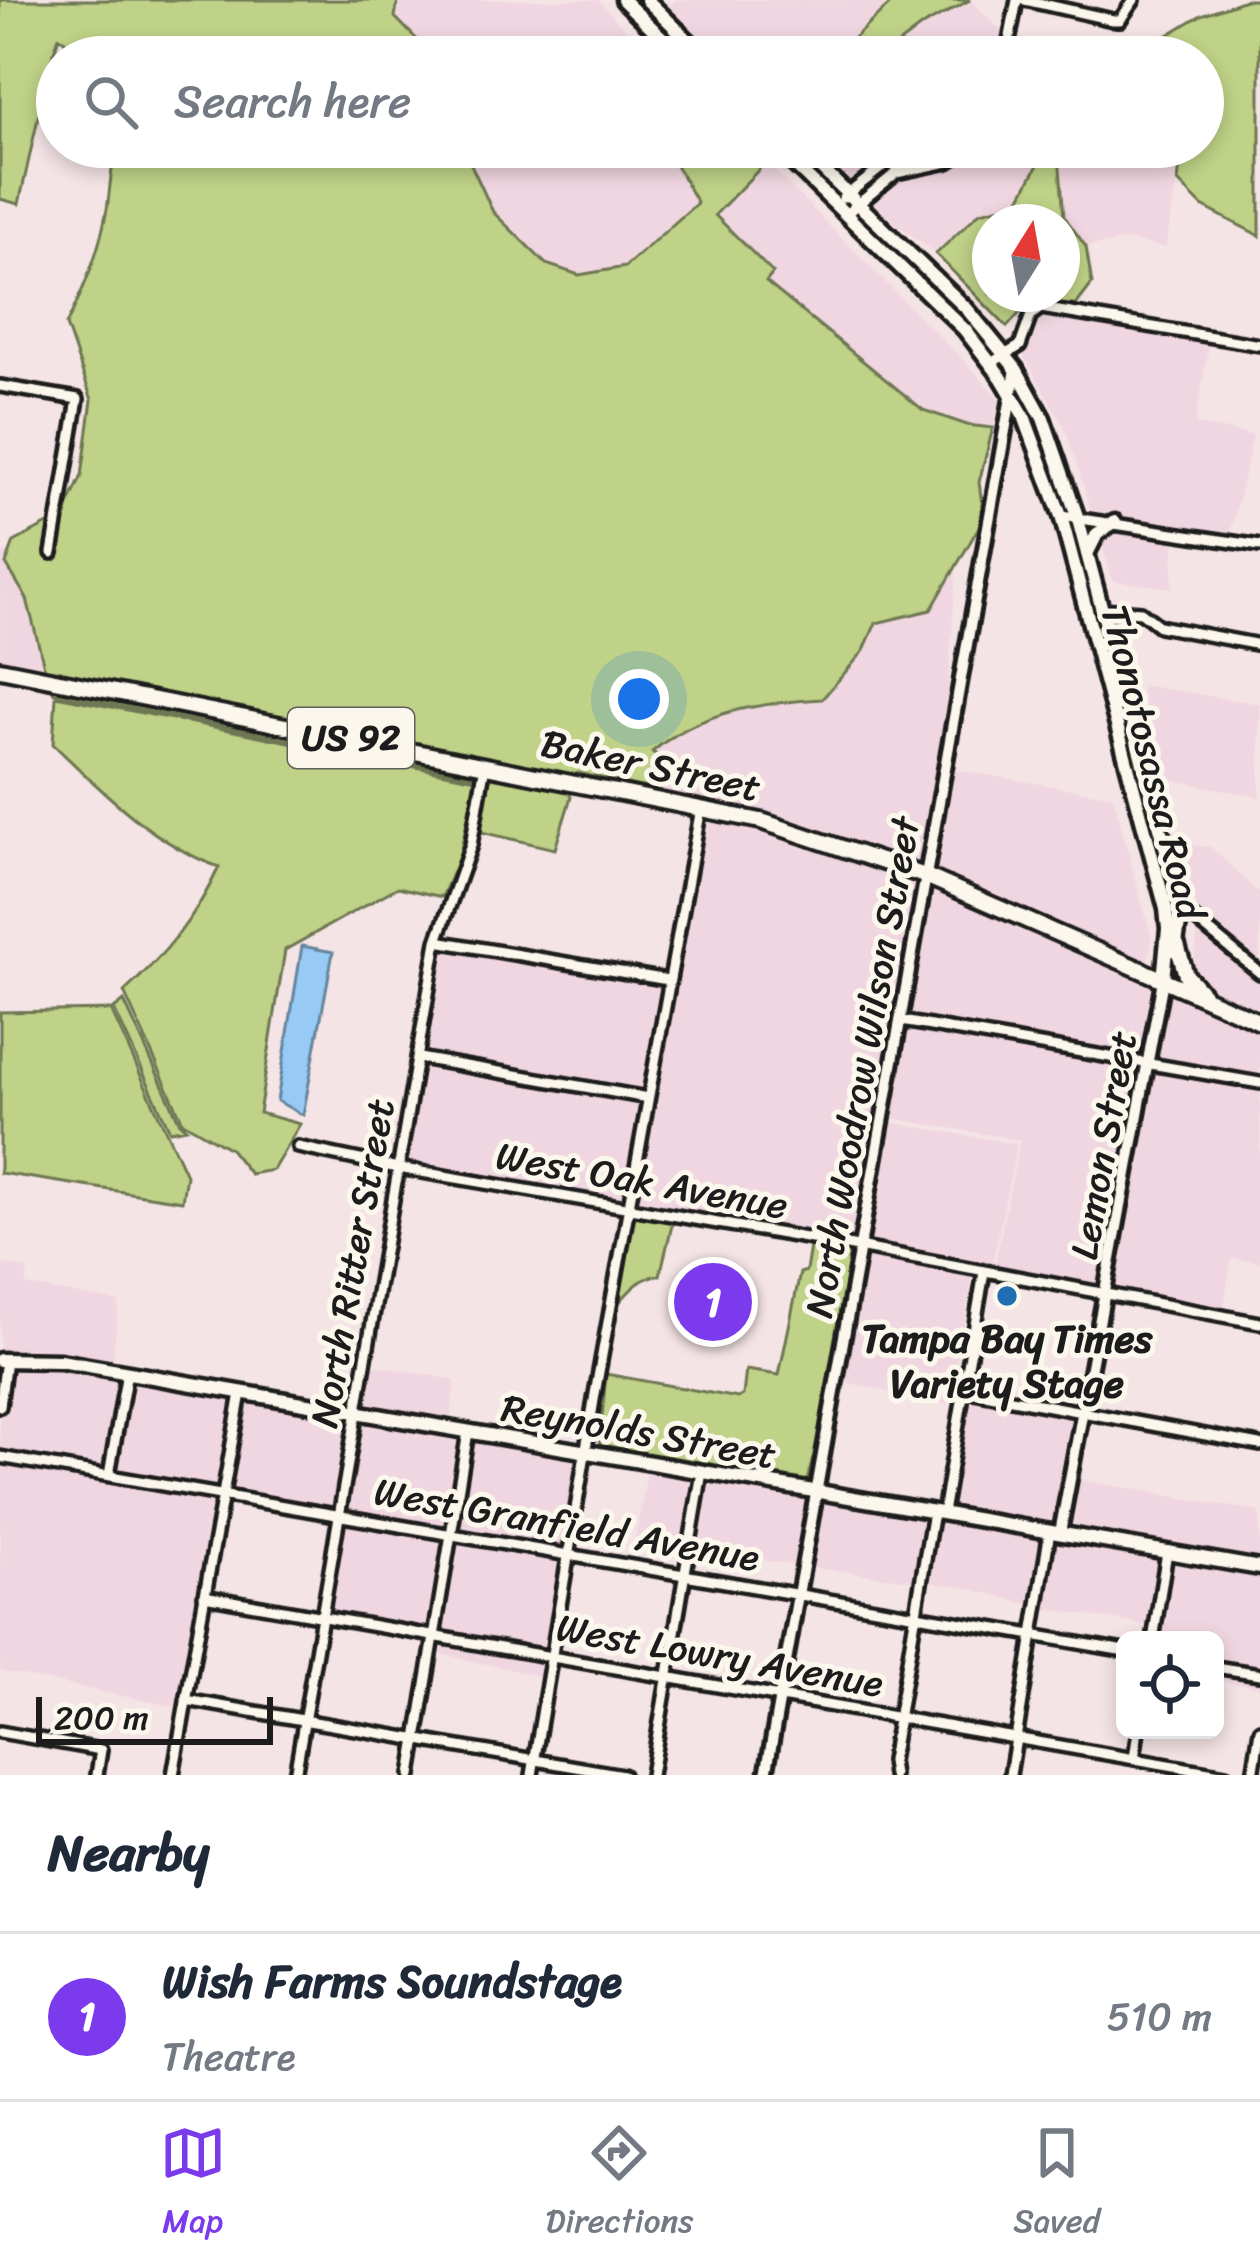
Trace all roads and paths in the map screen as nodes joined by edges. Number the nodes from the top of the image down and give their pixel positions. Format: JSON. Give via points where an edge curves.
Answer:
{"nodes":[{"id":1,"x":626,"y":0,"type":"edge"},
{"id":2,"x":1021,"y":0,"type":"edge"},
{"id":3,"x":1134,"y":0,"type":"edge"},
{"id":4,"x":652,"y":5,"type":"edge"},
{"id":5,"x":648,"y":24,"type":"junction"},
{"id":6,"x":660,"y":36,"type":"edge"},
{"id":7,"x":677,"y":36,"type":"edge"},
{"id":8,"x":684,"y":36,"type":"edge"},
{"id":9,"x":1012,"y":36,"type":"edge"},
{"id":10,"x":798,"y":168,"type":"edge"},
{"id":11,"x":821,"y":168,"type":"edge"},
{"id":12,"x":910,"y":168,"type":"edge"},
{"id":13,"x":853,"y":199,"type":"junction"},
{"id":14,"x":841,"y":209,"type":"junction"},
{"id":15,"x":1260,"y":345,"type":"edge"},
{"id":16,"x":1005,"y":354,"type":"junction"},
{"id":17,"x":991,"y":363,"type":"junction"},
{"id":18,"x":1016,"y":369,"type":"junction"},
{"id":19,"x":0,"y":386,"type":"edge"},
{"id":20,"x":1012,"y":395,"type":"junction"},
{"id":21,"x":1061,"y":516,"type":"junction"},
{"id":22,"x":1077,"y":516,"type":"junction"},
{"id":23,"x":1115,"y":522,"type":"junction"},
{"id":24,"x":1260,"y":546,"type":"edge"},
{"id":25,"x":52,"y":553,"type":"dead end"},
{"id":26,"x":1087,"y":555,"type":"junction"},
{"id":27,"x":1102,"y":609,"type":"junction"},
{"id":28,"x":1260,"y":646,"type":"edge"},
{"id":29,"x":0,"y":669,"type":"edge"},
{"id":30,"x":485,"y":765,"type":"junction"},
{"id":31,"x":701,"y":808,"type":"junction"},
{"id":32,"x":928,"y":877,"type":"junction"},
{"id":33,"x":1160,"y":887,"type":"junction"},
{"id":34,"x":1180,"y":912,"type":"junction"},
{"id":35,"x":1168,"y":929,"type":"junction"},
{"id":36,"x":436,"y":941,"type":"junction"},
{"id":37,"x":1177,"y":945,"type":"junction"},
{"id":38,"x":1260,"y":973,"type":"edge"},
{"id":39,"x":668,"y":980,"type":"junction"},
{"id":40,"x":1163,"y":980,"type":"junction"},
{"id":41,"x":1206,"y":998,"type":"junction"},
{"id":42,"x":902,"y":1021,"type":"junction"},
{"id":43,"x":1260,"y":1022,"type":"edge"},
{"id":44,"x":419,"y":1058,"type":"junction"},
{"id":45,"x":1150,"y":1064,"type":"junction"},
{"id":46,"x":1260,"y":1083,"type":"edge"},
{"id":47,"x":648,"y":1098,"type":"junction"},
{"id":48,"x":298,"y":1147,"type":"dead end"},
{"id":49,"x":398,"y":1168,"type":"junction"},
{"id":50,"x":629,"y":1208,"type":"junction"},
{"id":51,"x":858,"y":1247,"type":"junction"},
{"id":52,"x":984,"y":1272,"type":"junction"},
{"id":53,"x":1106,"y":1294,"type":"junction"},
{"id":54,"x":1260,"y":1323,"type":"edge"},
{"id":55,"x":2,"y":1359,"type":"edge"},
{"id":56,"x":127,"y":1372,"type":"junction"},
{"id":57,"x":963,"y":1390,"type":"junction"},
{"id":58,"x":241,"y":1393,"type":"junction"},
{"id":59,"x":0,"y":1406,"type":"edge"},
{"id":60,"x":1084,"y":1413,"type":"junction"},
{"id":61,"x":355,"y":1414,"type":"junction"},
{"id":62,"x":468,"y":1432,"type":"junction"},
{"id":63,"x":1260,"y":1445,"type":"edge"},
{"id":64,"x":585,"y":1452,"type":"junction"},
{"id":65,"x":0,"y":1457,"type":"edge"},
{"id":66,"x":702,"y":1472,"type":"junction"},
{"id":67,"x":110,"y":1475,"type":"junction"},
{"id":68,"x":817,"y":1492,"type":"junction"},
{"id":69,"x":222,"y":1496,"type":"junction"},
{"id":70,"x":938,"y":1512,"type":"junction"},
{"id":71,"x":342,"y":1516,"type":"junction"},
{"id":72,"x":1055,"y":1532,"type":"junction"},
{"id":73,"x":451,"y":1535,"type":"junction"},
{"id":74,"x":1167,"y":1552,"type":"junction"},
{"id":75,"x":568,"y":1555,"type":"junction"},
{"id":76,"x":1260,"y":1568,"type":"edge"},
{"id":77,"x":684,"y":1575,"type":"junction"},
{"id":78,"x":800,"y":1594,"type":"junction"},
{"id":79,"x":204,"y":1596,"type":"junction"},
{"id":80,"x":916,"y":1614,"type":"junction"},
{"id":81,"x":324,"y":1616,"type":"junction"},
{"id":82,"x":1154,"y":1631,"type":"edge"},
{"id":83,"x":1034,"y":1635,"type":"junction"},
{"id":84,"x":434,"y":1636,"type":"junction"},
{"id":85,"x":1116,"y":1649,"type":"edge"},
{"id":86,"x":552,"y":1656,"type":"junction"},
{"id":87,"x":1224,"y":1668,"type":"edge"},
{"id":88,"x":1260,"y":1674,"type":"edge"},
{"id":89,"x":668,"y":1676,"type":"junction"},
{"id":90,"x":781,"y":1696,"type":"junction"},
{"id":91,"x":186,"y":1700,"type":"junction"},
{"id":92,"x":900,"y":1717,"type":"junction"},
{"id":93,"x":306,"y":1720,"type":"junction"},
{"id":94,"x":1260,"y":1730,"type":"edge"},
{"id":95,"x":0,"y":1732,"type":"edge"},
{"id":96,"x":1017,"y":1738,"type":"junction"},
{"id":97,"x":417,"y":1739,"type":"junction"},
{"id":98,"x":1137,"y":1739,"type":"edge"},
{"id":99,"x":1134,"y":1759,"type":"junction"},
{"id":100,"x":535,"y":1760,"type":"junction"},
{"id":101,"x":97,"y":1775,"type":"edge"},
{"id":102,"x":173,"y":1775,"type":"edge"},
{"id":103,"x":296,"y":1775,"type":"edge"},
{"id":104,"x":411,"y":1775,"type":"edge"},
{"id":105,"x":532,"y":1775,"type":"edge"},
{"id":106,"x":623,"y":1775,"type":"edge"},
{"id":107,"x":651,"y":1775,"type":"edge"},
{"id":108,"x":766,"y":1775,"type":"edge"},
{"id":109,"x":893,"y":1775,"type":"edge"},
{"id":110,"x":1010,"y":1775,"type":"edge"},
{"id":111,"x":1226,"y":1775,"type":"edge"},
{"id":112,"x":1253,"y":1775,"type":"edge"}],
"edges":[{"from":1,"to":4,"type":"main road","via":[[646,10]]},
{"from":1,"to":5,"type":"main road"},
{"from":2,"to":3,"type":"street","via":[[1120,20]]},
{"from":2,"to":9,"type":"street"},
{"from":4,"to":8,"type":"main road"},
{"from":5,"to":6,"type":"main road"},
{"from":5,"to":7,"type":"main road"},
{"from":10,"to":14,"type":"main road","name":"Thonotosassa Road"},
{"from":11,"to":13,"type":"main road","name":"Thonotosassa Road"},
{"from":12,"to":13,"type":"street"},
{"from":13,"to":14,"type":"street"},
{"from":13,"to":16,"type":"main road","name":"Thonotosassa Road"},
{"from":14,"to":17,"type":"main road","name":"Thonotosassa Road"},
{"from":15,"to":16,"type":"street","via":[[1035,311],[1020,346]]},
{"from":16,"to":17,"type":"street"},
{"from":16,"to":18,"type":"main road","name":"Thonotosassa Road"},
{"from":17,"to":20,"type":"main road","name":"Thonotosassa Road"},
{"from":18,"to":20,"type":"street","name":"North Woodrow Wilson Street"},
{"from":18,"to":22,"type":"main road","name":"Thonotosassa Road"},
{"from":19,"to":25,"type":"street","via":[[78,399]]},
{"from":20,"to":21,"type":"main road","name":"Thonotosassa Road"},
{"from":20,"to":32,"type":"street","name":"North Woodrow Wilson Street"},
{"from":21,"to":22,"type":"street"},
{"from":21,"to":33,"type":"main road","name":"Thonotosassa Road"},
{"from":22,"to":23,"type":"street"},
{"from":22,"to":26,"type":"main road","name":"Thonotosassa Road"},
{"from":23,"to":24,"type":"street"},
{"from":23,"to":26,"type":"main road"},
{"from":26,"to":27,"type":"main road","name":"Thonotosassa Road"},
{"from":27,"to":28,"type":"street","via":[[1142,612],[1159,626]]},
{"from":27,"to":34,"type":"main road","name":"Thonotosassa Road"},
{"from":29,"to":30,"type":"main road","name":"Baker Street","number":"US 92"},
{"from":30,"to":31,"type":"main road","name":"Baker Street","number":"US 92"},
{"from":30,"to":36,"type":"street","name":"North Ritter Street","via":[[471,844]]},
{"from":31,"to":32,"type":"main road","name":"Baker Street","number":"US 92"},
{"from":31,"to":39,"type":"street"},
{"from":32,"to":40,"type":"main road","name":"Baker Street","number":"US 92"},
{"from":32,"to":42,"type":"street","name":"North Woodrow Wilson Street"},
{"from":33,"to":34,"type":"main road"},
{"from":33,"to":35,"type":"main road","name":"Thonotosassa Road"},
{"from":34,"to":35,"type":"main road"},
{"from":34,"to":37,"type":"main road","name":"Thonotosassa Road"},
{"from":34,"to":38,"type":"street"},
{"from":35,"to":40,"type":"main road","name":"Thonotosassa Road"},
{"from":36,"to":39,"type":"street"},
{"from":36,"to":44,"type":"street","name":"North Ritter Street"},
{"from":37,"to":40,"type":"main road","name":"Thonotosassa Road"},
{"from":37,"to":41,"type":"main road","via":[[1186,976]]},
{"from":39,"to":47,"type":"street"},
{"from":40,"to":41,"type":"main road","name":"Baker Street","number":"US 92"},
{"from":40,"to":45,"type":"street","name":"Lemon Street"},
{"from":41,"to":43,"type":"main road","name":"Baker Street","number":"US 92"},
{"from":42,"to":45,"type":"street"},
{"from":42,"to":51,"type":"street","name":"North Woodrow Wilson Street"},
{"from":44,"to":47,"type":"street"},
{"from":44,"to":49,"type":"street","name":"North Ritter Street"},
{"from":45,"to":46,"type":"street"},
{"from":45,"to":53,"type":"street","name":"Lemon Street"},
{"from":47,"to":50,"type":"street"},
{"from":48,"to":49,"type":"street","name":"West Oak Avenue"},
{"from":49,"to":50,"type":"street","name":"West Oak Avenue"},
{"from":49,"to":61,"type":"street","name":"North Ritter Street"},
{"from":50,"to":51,"type":"street","name":"West Oak Avenue"},
{"from":50,"to":64,"type":"street"},
{"from":51,"to":52,"type":"street","name":"West Oak Avenue"},
{"from":51,"to":68,"type":"street","name":"North Woodrow Wilson Street"},
{"from":52,"to":53,"type":"street","name":"West Oak Avenue"},
{"from":52,"to":57,"type":"street"},
{"from":53,"to":54,"type":"street","name":"West Oak Avenue"},
{"from":53,"to":60,"type":"street","name":"Lemon Street"},
{"from":55,"to":56,"type":"main road","name":"Reynolds Street"},
{"from":55,"to":59,"type":"street"},
{"from":56,"to":58,"type":"main road","name":"Reynolds Street"},
{"from":56,"to":67,"type":"street"},
{"from":57,"to":60,"type":"street"},
{"from":57,"to":70,"type":"street"},
{"from":58,"to":61,"type":"main road","name":"Reynolds Street"},
{"from":58,"to":69,"type":"street"},
{"from":60,"to":63,"type":"street"},
{"from":60,"to":72,"type":"street","name":"Lemon Street"},
{"from":61,"to":62,"type":"main road","name":"Reynolds Street"},
{"from":61,"to":71,"type":"street","name":"North Ritter Street"},
{"from":62,"to":64,"type":"main road","name":"Reynolds Street"},
{"from":62,"to":73,"type":"street"},
{"from":64,"to":66,"type":"main road","name":"Reynolds Street"},
{"from":64,"to":75,"type":"street"},
{"from":65,"to":67,"type":"street","name":"West Granfield Avenue"},
{"from":66,"to":68,"type":"main road","name":"Reynolds Street"},
{"from":66,"to":77,"type":"street"},
{"from":67,"to":69,"type":"street","name":"West Granfield Avenue"},
{"from":68,"to":70,"type":"main road","name":"Reynolds Street"},
{"from":68,"to":78,"type":"street","name":"North Woodrow Wilson Street"},
{"from":69,"to":71,"type":"street","name":"West Granfield Avenue"},
{"from":69,"to":79,"type":"street"},
{"from":70,"to":72,"type":"main road","name":"Reynolds Street"},
{"from":70,"to":80,"type":"street"},
{"from":71,"to":73,"type":"street","name":"West Granfield Avenue"},
{"from":71,"to":81,"type":"street","name":"North Ritter Street"},
{"from":72,"to":74,"type":"main road","name":"Reynolds Street"},
{"from":72,"to":83,"type":"street"},
{"from":73,"to":75,"type":"street","name":"West Granfield Avenue"},
{"from":73,"to":84,"type":"street"},
{"from":74,"to":76,"type":"main road","name":"Reynolds Street"},
{"from":74,"to":82,"type":"street"},
{"from":75,"to":77,"type":"street","name":"West Granfield Avenue"},
{"from":75,"to":86,"type":"street"},
{"from":77,"to":78,"type":"street","name":"West Granfield Avenue"},
{"from":77,"to":89,"type":"street"},
{"from":78,"to":80,"type":"street","name":"West Granfield Avenue"},
{"from":78,"to":90,"type":"street","name":"North Woodrow Wilson Street"},
{"from":79,"to":81,"type":"street","name":"West Lowry Avenue"},
{"from":79,"to":91,"type":"street"},
{"from":80,"to":83,"type":"street","name":"West Granfield Avenue"},
{"from":80,"to":92,"type":"street"},
{"from":81,"to":84,"type":"street","name":"West Lowry Avenue"},
{"from":81,"to":93,"type":"street","name":"North Ritter Street"},
{"from":83,"to":85,"type":"street","name":"West Granfield Avenue"},
{"from":83,"to":96,"type":"street"},
{"from":84,"to":86,"type":"street","name":"West Lowry Avenue"},
{"from":84,"to":97,"type":"street"},
{"from":86,"to":89,"type":"street","name":"West Lowry Avenue"},
{"from":86,"to":100,"type":"street"},
{"from":87,"to":88,"type":"street"},
{"from":89,"to":90,"type":"street","name":"West Lowry Avenue"},
{"from":89,"to":107,"type":"street"},
{"from":90,"to":92,"type":"street","name":"West Lowry Avenue"},
{"from":90,"to":108,"type":"street","name":"North Woodrow Wilson Street"},
{"from":91,"to":93,"type":"street"},
{"from":91,"to":102,"type":"street"},
{"from":92,"to":96,"type":"street","name":"West Lowry Avenue"},
{"from":92,"to":109,"type":"street"},
{"from":93,"to":97,"type":"street"},
{"from":93,"to":103,"type":"street","name":"North Ritter Street"},
{"from":94,"to":112,"type":"street"},
{"from":95,"to":101,"type":"street","via":[[101,1750]]},
{"from":96,"to":99,"type":"street","name":"West Lowry Avenue"},
{"from":96,"to":110,"type":"street"},
{"from":97,"to":100,"type":"street"},
{"from":97,"to":104,"type":"street"},
{"from":98,"to":99,"type":"street"},
{"from":99,"to":111,"type":"street","name":"West Lowry Avenue"},
{"from":100,"to":105,"type":"street"},
{"from":100,"to":106,"type":"street"}]}
